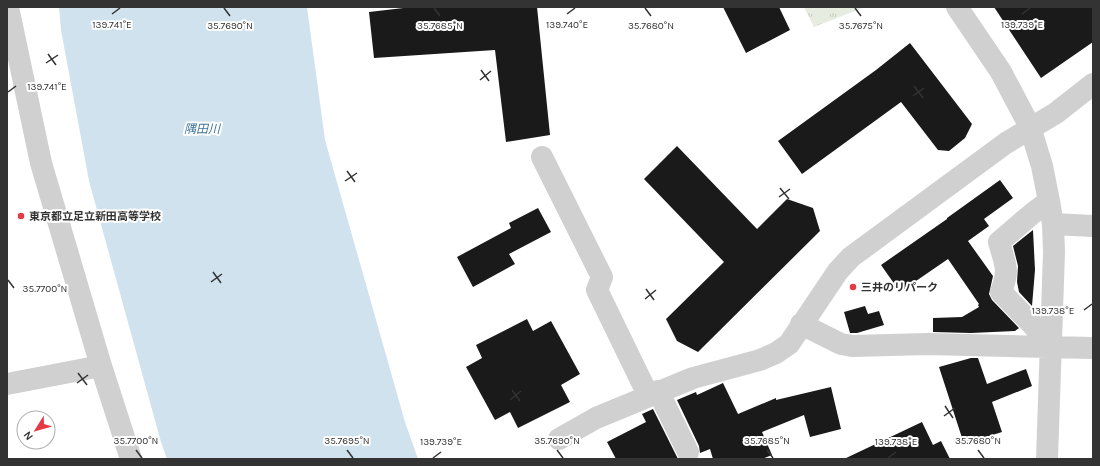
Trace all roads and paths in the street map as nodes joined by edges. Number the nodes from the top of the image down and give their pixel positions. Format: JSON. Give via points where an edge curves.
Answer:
{"nodes":[{"id":1,"x":8,"y":7,"type":"edge"},
{"id":2,"x":958,"y":7,"type":"edge"},
{"id":3,"x":1093,"y":84,"type":"edge"},
{"id":4,"x":1030,"y":127,"type":"junction"},
{"id":5,"x":542,"y":157,"type":"dead end"},
{"id":6,"x":1050,"y":201,"type":"junction"},
{"id":7,"x":1053,"y":224,"type":"junction"},
{"id":8,"x":1093,"y":226,"type":"edge"},
{"id":9,"x":802,"y":324,"type":"junction"},
{"id":10,"x":1052,"y":347,"type":"junction"},
{"id":11,"x":1093,"y":348,"type":"edge"},
{"id":12,"x":101,"y":366,"type":"junction"},
{"id":13,"x":7,"y":384,"type":"edge"},
{"id":14,"x":653,"y":393,"type":"junction"},
{"id":15,"x":559,"y":439,"type":"dead end"},
{"id":16,"x":688,"y":452,"type":"dead end"},
{"id":17,"x":131,"y":459,"type":"edge"},
{"id":18,"x":1047,"y":459,"type":"edge"}],
"edges":[{"from":1,"to":12,"type":"street","via":[[41,163]]},
{"from":2,"to":4,"type":"street","via":[[1001,72]]},
{"from":3,"to":4,"type":"street","via":[[1056,113]]},
{"from":4,"to":6,"type":"street"},
{"from":4,"to":9,"type":"street","via":[[851,257],[838,271]]},
{"from":5,"to":14,"type":"street","via":[[602,278],[597,290]]},
{"from":6,"to":7,"type":"street"},
{"from":6,"to":10,"type":"street","via":[[999,242],[1007,270],[1001,292]]},
{"from":7,"to":8,"type":"street"},
{"from":7,"to":10,"type":"street"},
{"from":9,"to":10,"type":"street","via":[[841,344],[852,346],[928,344]]},
{"from":9,"to":14,"type":"street","via":[[789,344],[776,353]]},
{"from":10,"to":11,"type":"street"},
{"from":10,"to":18,"type":"street"},
{"from":12,"to":13,"type":"street"},
{"from":12,"to":17,"type":"street"},
{"from":14,"to":15,"type":"street","via":[[596,418]]},
{"from":14,"to":16,"type":"street"}]}
